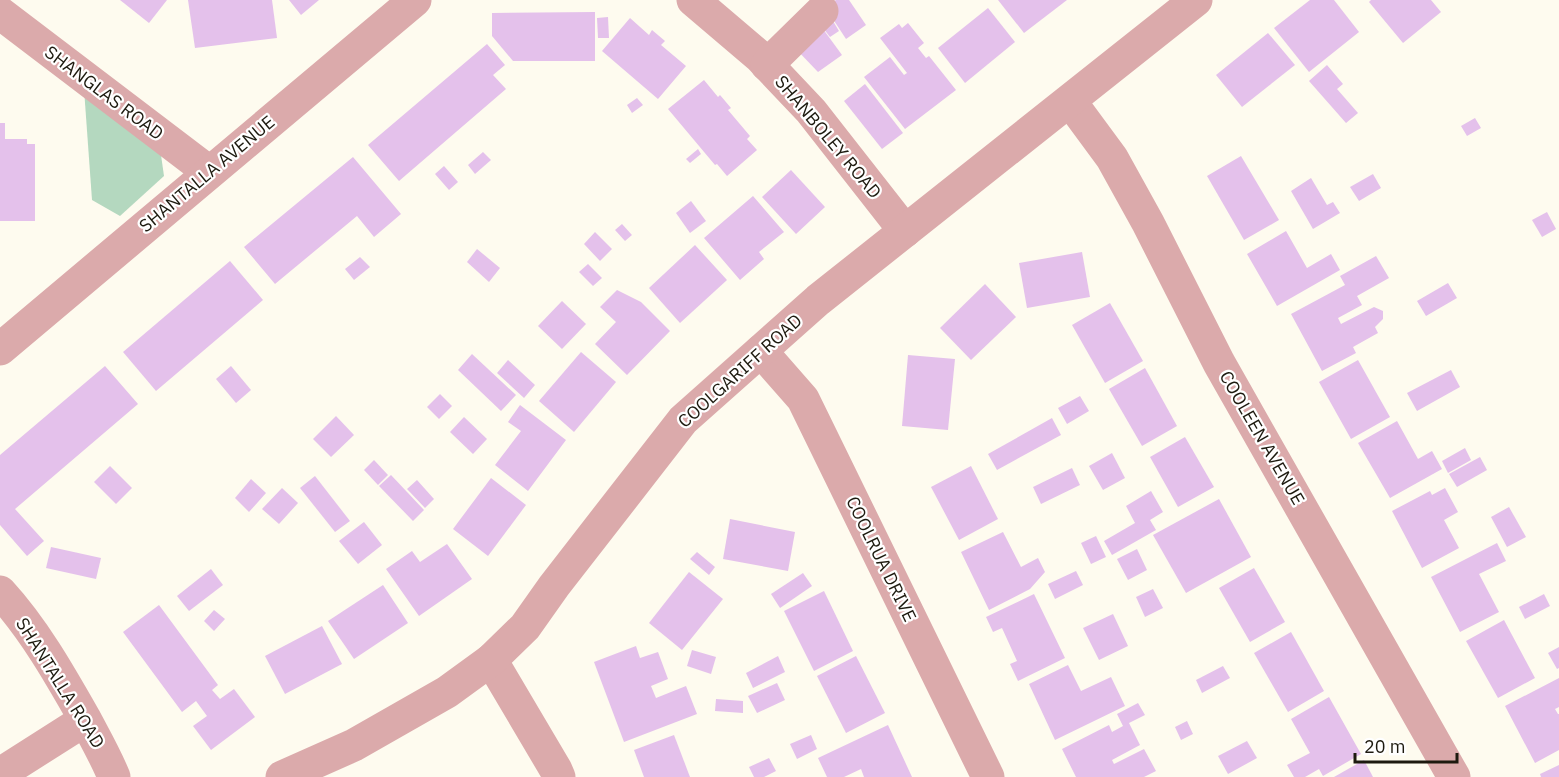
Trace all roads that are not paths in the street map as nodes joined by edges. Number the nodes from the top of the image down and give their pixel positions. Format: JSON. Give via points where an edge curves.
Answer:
{"nodes":[{"id":1,"x":415,"y":0,"type":"edge"},
{"id":2,"x":693,"y":0,"type":"edge"},
{"id":3,"x":1196,"y":0,"type":"edge"},
{"id":4,"x":822,"y":11,"type":"dead end"},
{"id":5,"x":0,"y":13,"type":"edge"},
{"id":6,"x":767,"y":64,"type":"junction"},
{"id":7,"x":1070,"y":101,"type":"junction"},
{"id":8,"x":209,"y":172,"type":"junction"},
{"id":9,"x":904,"y":231,"type":"junction"},
{"id":10,"x":0,"y":349,"type":"edge"},
{"id":11,"x":761,"y":351,"type":"junction"},
{"id":12,"x":0,"y":592,"type":"edge"},
{"id":13,"x":491,"y":660,"type":"junction"},
{"id":14,"x":85,"y":720,"type":"junction"},
{"id":15,"x":0,"y":774,"type":"edge"},
{"id":16,"x":114,"y":777,"type":"edge"},
{"id":17,"x":282,"y":777,"type":"edge"},
{"id":18,"x":559,"y":777,"type":"edge"},
{"id":19,"x":988,"y":777,"type":"edge"},
{"id":20,"x":1454,"y":777,"type":"edge"}],
"edges":[{"from":1,"to":8,"type":"street","name":"SHANTALLA AVENUE"},
{"from":2,"to":6,"type":"street","name":"SHANBOLEY ROAD"},
{"from":3,"to":7,"type":"street","name":"COOLGARIFF ROAD"},
{"from":4,"to":6,"type":"street"},
{"from":5,"to":8,"type":"street","name":"SHANGLAS ROAD"},
{"from":6,"to":9,"type":"street","name":"SHANBOLEY ROAD","via":[[811,111]]},
{"from":7,"to":9,"type":"street","name":"COOLGARIFF ROAD"},
{"from":7,"to":20,"type":"street","name":"COOLEEN AVENUE","via":[[1112,158],[1219,363]]},
{"from":8,"to":10,"type":"street","name":"SHANTALLA AVENUE"},
{"from":9,"to":11,"type":"street","name":"COOLGARIFF ROAD"},
{"from":11,"to":13,"type":"street","name":"COOLGARIFF ROAD","via":[[683,420],[525,627]]},
{"from":11,"to":19,"type":"street","name":"COOLRUA DRIVE","via":[[802,399]]},
{"from":12,"to":14,"type":"street","name":"SHANTALLA ROAD","via":[[42,649]]},
{"from":13,"to":17,"type":"street","name":"COOLGARIFF ROAD","via":[[447,692],[354,745]]},
{"from":13,"to":18,"type":"street"},
{"from":14,"to":15,"type":"street"},
{"from":14,"to":16,"type":"street","name":"SHANTALLA ROAD"}]}
